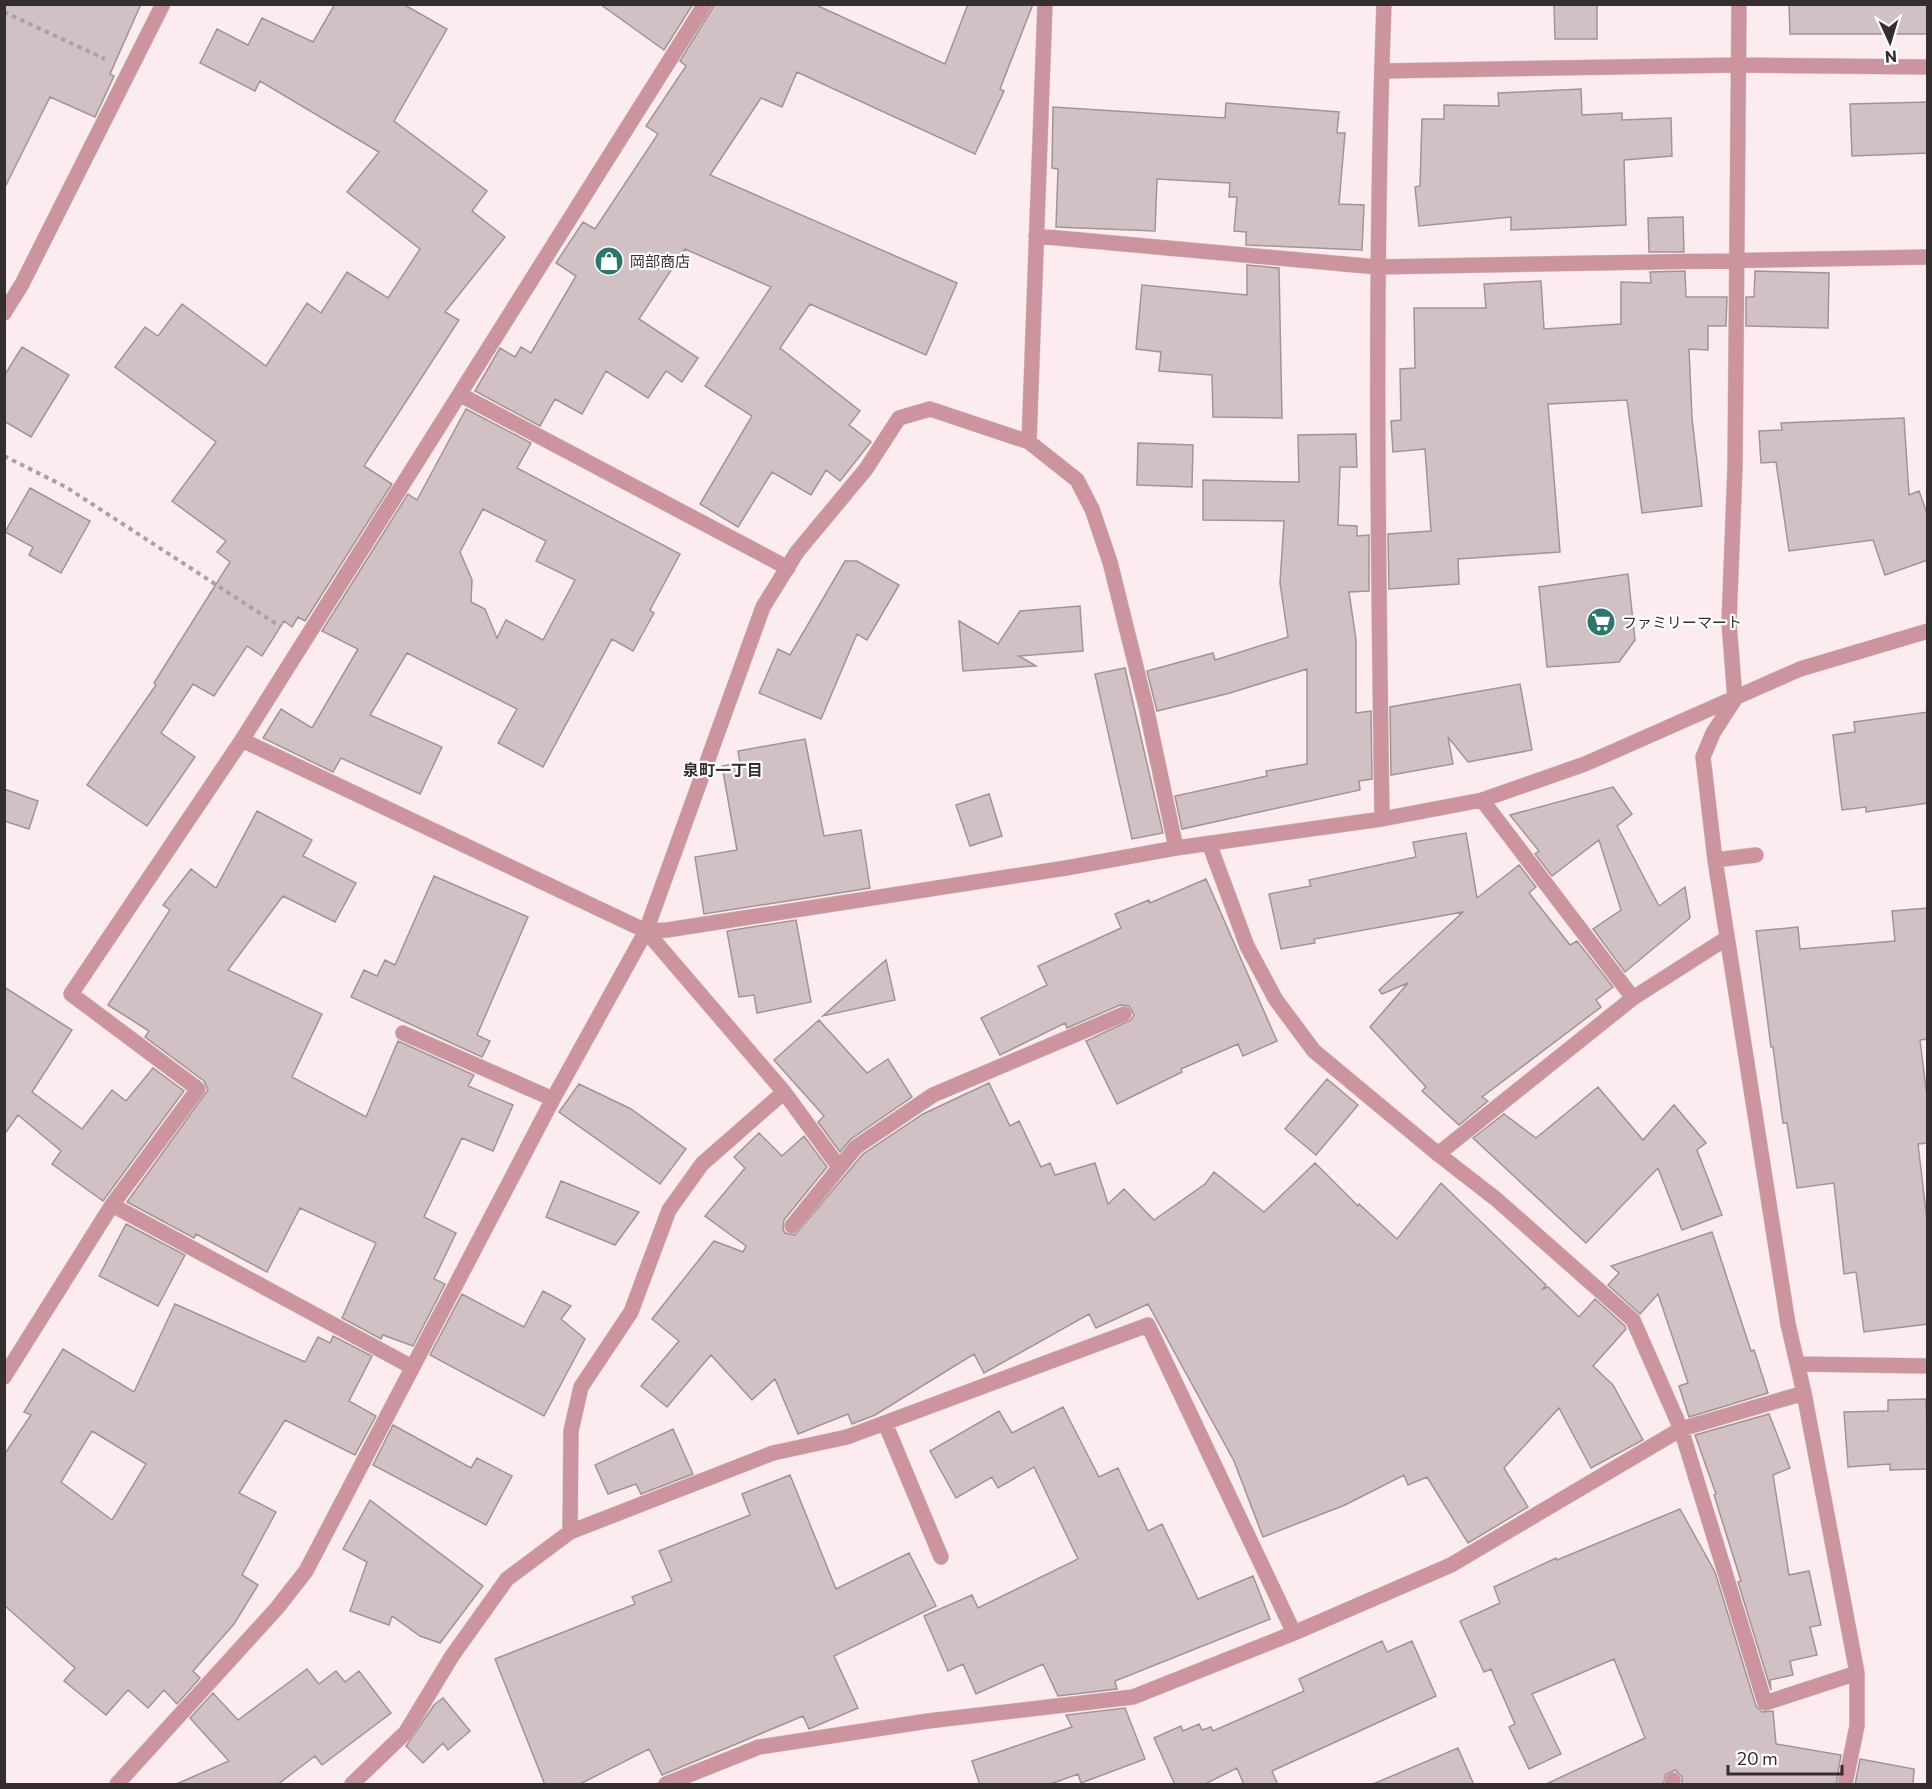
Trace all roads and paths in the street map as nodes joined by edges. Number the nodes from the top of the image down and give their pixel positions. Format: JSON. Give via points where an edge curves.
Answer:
{"nodes":[{"id":1,"x":164,"y":4,"type":"edge"},
{"id":2,"x":705,"y":4,"type":"edge"},
{"id":3,"x":1045,"y":4,"type":"edge"},
{"id":4,"x":1384,"y":4,"type":"edge"},
{"id":5,"x":1739,"y":4,"type":"edge"},
{"id":6,"x":4,"y":12,"type":"edge"},
{"id":7,"x":1738,"y":64,"type":"junction"},
{"id":8,"x":1928,"y":67,"type":"edge"},
{"id":9,"x":130,"y":71,"type":"junction"},
{"id":10,"x":1382,"y":71,"type":"junction"},
{"id":11,"x":1036,"y":236,"type":"junction"},
{"id":12,"x":1928,"y":256,"type":"edge"},
{"id":13,"x":1736,"y":259,"type":"junction"},
{"id":14,"x":1377,"y":267,"type":"junction"},
{"id":15,"x":4,"y":313,"type":"edge"},
{"id":16,"x":461,"y":395,"type":"junction"},
{"id":17,"x":1029,"y":442,"type":"junction"},
{"id":18,"x":4,"y":456,"type":"edge"},
{"id":19,"x":788,"y":568,"type":"junction"},
{"id":20,"x":1928,"y":631,"type":"edge"},
{"id":21,"x":305,"y":642,"type":"junction"},
{"id":22,"x":1735,"y":699,"type":"junction"},
{"id":23,"x":242,"y":740,"type":"junction"},
{"id":24,"x":1482,"y":800,"type":"junction"},
{"id":25,"x":1382,"y":819,"type":"junction"},
{"id":26,"x":1209,"y":843,"type":"junction"},
{"id":27,"x":1176,"y":848,"type":"junction"},
{"id":28,"x":1756,"y":855,"type":"dead end"},
{"id":29,"x":1715,"y":860,"type":"junction"},
{"id":30,"x":646,"y":931,"type":"junction"},
{"id":31,"x":1727,"y":938,"type":"junction"},
{"id":32,"x":1633,"y":998,"type":"junction"},
{"id":33,"x":1124,"y":1014,"type":"dead end"},
{"id":34,"x":403,"y":1034,"type":"dead end"},
{"id":35,"x":784,"y":1092,"type":"junction"},
{"id":36,"x":553,"y":1099,"type":"junction"},
{"id":37,"x":1438,"y":1154,"type":"junction"},
{"id":38,"x":839,"y":1167,"type":"junction"},
{"id":39,"x":111,"y":1204,"type":"junction"},
{"id":40,"x":792,"y":1226,"type":"dead end"},
{"id":41,"x":1798,"y":1365,"type":"junction"},
{"id":42,"x":1928,"y":1366,"type":"edge"},
{"id":43,"x":412,"y":1367,"type":"junction"},
{"id":44,"x":4,"y":1377,"type":"edge"},
{"id":45,"x":1804,"y":1393,"type":"junction"},
{"id":46,"x":885,"y":1423,"type":"junction"},
{"id":47,"x":1681,"y":1429,"type":"junction"},
{"id":48,"x":570,"y":1532,"type":"junction"},
{"id":49,"x":941,"y":1557,"type":"dead end"},
{"id":50,"x":1294,"y":1633,"type":"junction"},
{"id":51,"x":1857,"y":1673,"type":"junction"},
{"id":52,"x":117,"y":1785,"type":"edge"},
{"id":53,"x":352,"y":1785,"type":"edge"},
{"id":54,"x":666,"y":1785,"type":"edge"},
{"id":55,"x":1845,"y":1785,"type":"edge"}],
"edges":[{"from":1,"to":9,"type":"street"},
{"from":2,"to":16,"type":"street"},
{"from":3,"to":11,"type":"street"},
{"from":4,"to":10,"type":"street"},
{"from":5,"to":7,"type":"street"},
{"from":6,"to":9,"type":"path"},
{"from":7,"to":8,"type":"street"},
{"from":7,"to":10,"type":"street"},
{"from":7,"to":13,"type":"street"},
{"from":9,"to":15,"type":"street"},
{"from":10,"to":14,"type":"street"},
{"from":11,"to":14,"type":"street"},
{"from":11,"to":17,"type":"street"},
{"from":12,"to":13,"type":"street"},
{"from":13,"to":14,"type":"street"},
{"from":13,"to":22,"type":"street","via":[[1729,623]]},
{"from":14,"to":25,"type":"street"},
{"from":16,"to":19,"type":"street"},
{"from":16,"to":21,"type":"street"},
{"from":17,"to":19,"type":"street","via":[[930,409],[899,418],[866,469]]},
{"from":17,"to":27,"type":"street","via":[[1077,480],[1092,509],[1110,562]]},
{"from":18,"to":21,"type":"path","via":[[66,487]]},
{"from":19,"to":30,"type":"street","via":[[763,607]]},
{"from":20,"to":22,"type":"street","via":[[1800,669]]},
{"from":21,"to":23,"type":"street"},
{"from":22,"to":24,"type":"street","via":[[1585,764]]},
{"from":22,"to":29,"type":"street","via":[[1703,757]]},
{"from":23,"to":30,"type":"street"},
{"from":23,"to":39,"type":"street","via":[[71,994],[198,1089]]},
{"from":24,"to":25,"type":"street"},
{"from":24,"to":32,"type":"street"},
{"from":25,"to":26,"type":"street"},
{"from":26,"to":27,"type":"street"},
{"from":26,"to":37,"type":"street","via":[[1247,946],[1282,1009],[1314,1051]]},
{"from":27,"to":30,"type":"street"},
{"from":28,"to":29,"type":"street"},
{"from":29,"to":31,"type":"street"},
{"from":30,"to":35,"type":"street"},
{"from":30,"to":36,"type":"street"},
{"from":31,"to":32,"type":"street"},
{"from":31,"to":41,"type":"street","via":[[1788,1324]]},
{"from":32,"to":37,"type":"street"},
{"from":33,"to":38,"type":"street","via":[[933,1095],[856,1147]]},
{"from":34,"to":36,"type":"street"},
{"from":35,"to":38,"type":"street"},
{"from":35,"to":48,"type":"street","via":[[702,1164],[669,1210],[631,1312],[581,1387],[571,1431]]},
{"from":36,"to":43,"type":"street"},
{"from":37,"to":47,"type":"street","via":[[1496,1199],[1633,1320]]},
{"from":38,"to":40,"type":"street"},
{"from":39,"to":43,"type":"street"},
{"from":39,"to":44,"type":"street"},
{"from":41,"to":42,"type":"street"},
{"from":41,"to":45,"type":"street"},
{"from":43,"to":52,"type":"street","via":[[306,1571]]},
{"from":45,"to":47,"type":"street"},
{"from":45,"to":51,"type":"street"},
{"from":46,"to":48,"type":"street","via":[[847,1437],[773,1453]]},
{"from":46,"to":49,"type":"street"},
{"from":46,"to":50,"type":"street","via":[[1148,1325]]},
{"from":47,"to":50,"type":"street","via":[[1451,1565]]},
{"from":47,"to":51,"type":"street","via":[[1765,1703]]},
{"from":48,"to":53,"type":"street","via":[[507,1579],[452,1656],[406,1732]]},
{"from":50,"to":54,"type":"street","via":[[1133,1697],[928,1721],[759,1747]]},
{"from":51,"to":55,"type":"street","via":[[1857,1726]]}]}
